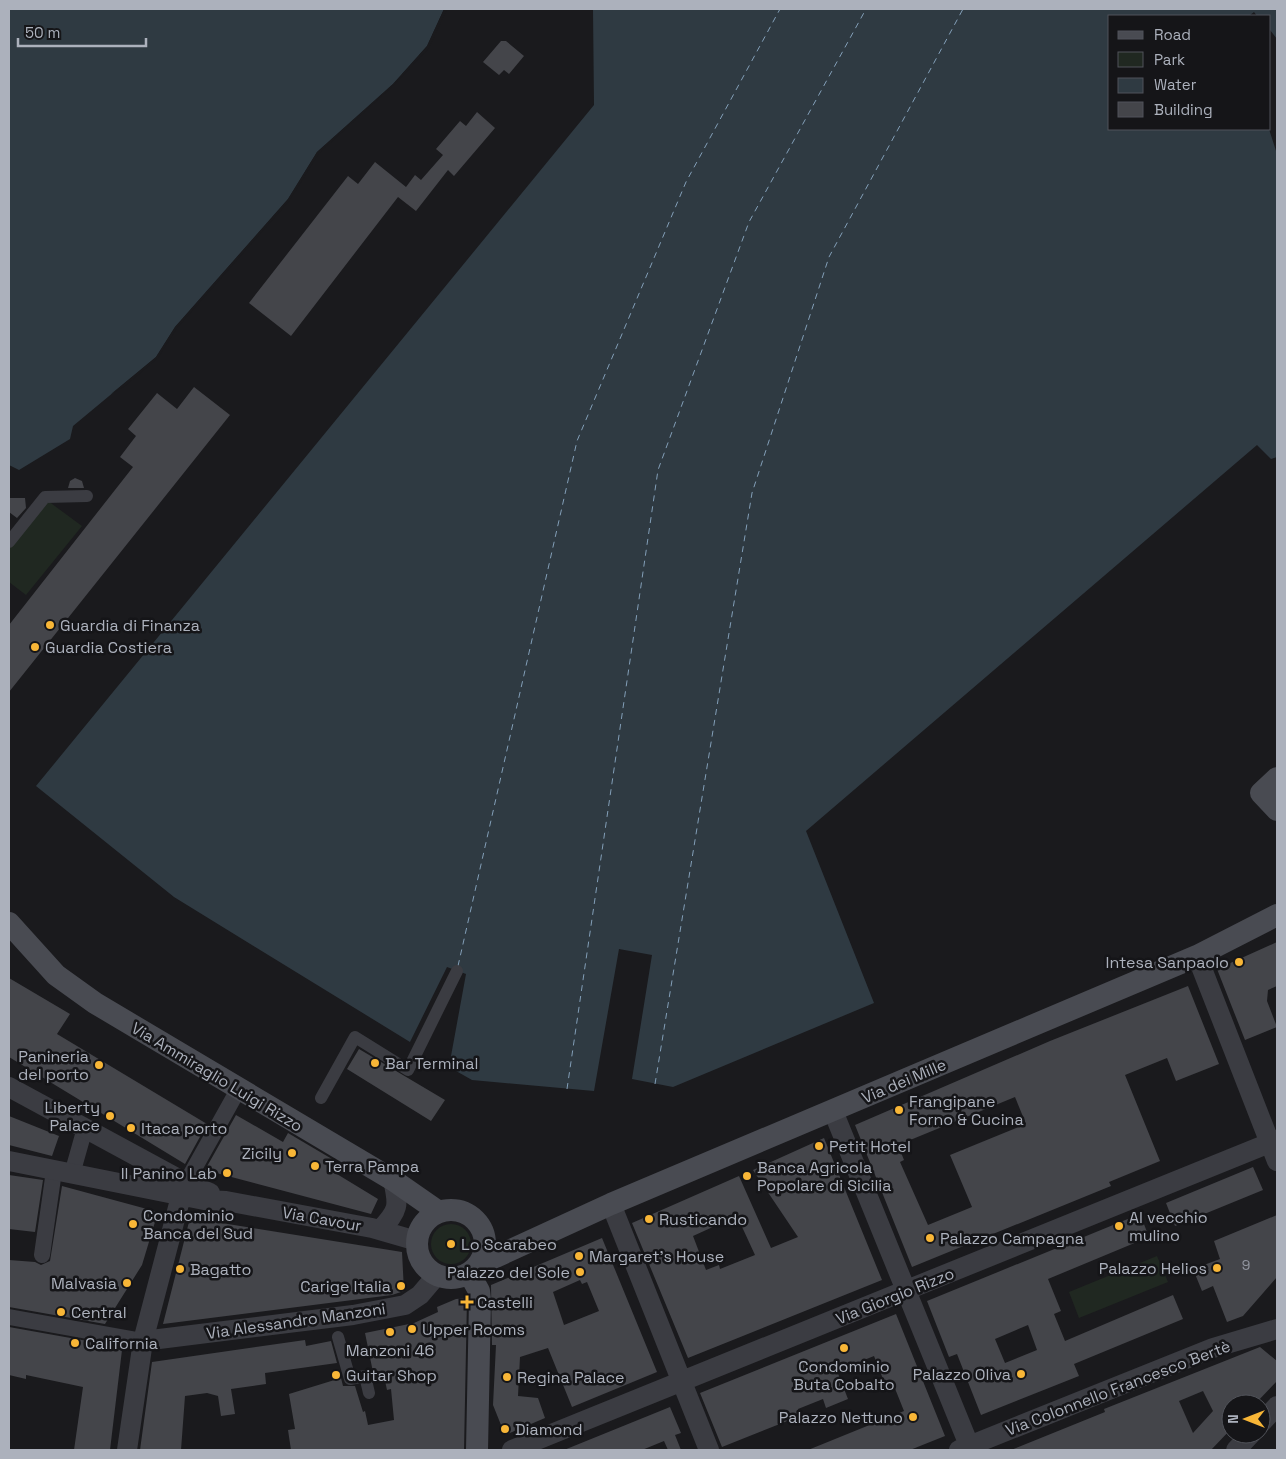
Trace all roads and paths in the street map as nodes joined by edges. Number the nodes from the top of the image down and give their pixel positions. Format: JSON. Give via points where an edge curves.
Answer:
{"nodes":[{"id":1,"x":87,"y":496,"type":"dead end"},
{"id":2,"x":9,"y":542,"type":"edge"},
{"id":3,"x":1277,"y":778,"type":"edge"},
{"id":4,"x":1277,"y":810,"type":"edge"},
{"id":5,"x":1277,"y":915,"type":"edge"},
{"id":6,"x":9,"y":923,"type":"edge"},
{"id":7,"x":1197,"y":956,"type":"junction"},
{"id":8,"x":457,"y":971,"type":"dead end"},
{"id":9,"x":9,"y":1087,"type":"edge"},
{"id":10,"x":238,"y":1090,"type":"junction"},
{"id":11,"x":321,"y":1098,"type":"dead end"},
{"id":12,"x":833,"y":1111,"type":"junction"},
{"id":13,"x":85,"y":1128,"type":"junction"},
{"id":14,"x":1275,"y":1148,"type":"edge"},
{"id":15,"x":9,"y":1161,"type":"edge"},
{"id":16,"x":63,"y":1172,"type":"junction"},
{"id":17,"x":392,"y":1180,"type":"junction"},
{"id":18,"x":184,"y":1190,"type":"junction"},
{"id":19,"x":611,"y":1204,"type":"junction"},
{"id":20,"x":439,"y":1212,"type":"junction"},
{"id":21,"x":380,"y":1230,"type":"junction"},
{"id":22,"x":484,"y":1234,"type":"junction"},
{"id":23,"x":417,"y":1241,"type":"junction"},
{"id":24,"x":529,"y":1241,"type":"junction"},
{"id":25,"x":42,"y":1255,"type":"dead end"},
{"id":26,"x":474,"y":1269,"type":"junction"},
{"id":27,"x":437,"y":1275,"type":"junction"},
{"id":28,"x":906,"y":1292,"type":"junction"},
{"id":29,"x":9,"y":1317,"type":"edge"},
{"id":30,"x":1277,"y":1329,"type":"edge"},
{"id":31,"x":338,"y":1336,"type":"dead end"},
{"id":32,"x":143,"y":1341,"type":"junction"},
{"id":33,"x":682,"y":1381,"type":"junction"},
{"id":34,"x":369,"y":1393,"type":"dead end"},
{"id":35,"x":967,"y":1449,"type":"edge"},
{"id":36,"x":127,"y":1450,"type":"edge"},
{"id":37,"x":477,"y":1450,"type":"edge"},
{"id":38,"x":512,"y":1450,"type":"edge"},
{"id":39,"x":709,"y":1450,"type":"edge"}],
"edges":[{"from":1,"to":2,"type":"street","via":[[45,497]]},
{"from":3,"to":4,"type":"main road","via":[[1261,793]]},
{"from":5,"to":7,"type":"main road","name":"Via dei Mille"},
{"from":6,"to":10,"type":"main road","name":"Via Ammiraglio Luigi Rizzo","via":[[56,975],[87,998]]},
{"from":7,"to":12,"type":"main road","name":"Via dei Mille"},
{"from":7,"to":14,"type":"street"},
{"from":8,"to":11,"type":"street","via":[[408,1070],[355,1037]]},
{"from":9,"to":13,"type":"street"},
{"from":10,"to":17,"type":"main road","name":"Via Ammiraglio Luigi Rizzo"},
{"from":10,"to":18,"type":"street"},
{"from":12,"to":19,"type":"main road","name":"Via dei Mille"},
{"from":12,"to":28,"type":"street"},
{"from":13,"to":16,"type":"street"},
{"from":13,"to":18,"type":"street"},
{"from":14,"to":28,"type":"street","name":"Via Giorgio Rizzo"},
{"from":15,"to":16,"type":"street","name":"Via Cavour"},
{"from":16,"to":18,"type":"street","name":"Via Cavour"},
{"from":16,"to":25,"type":"street"},
{"from":17,"to":20,"type":"main road","name":"Via Ammiraglio Luigi Rizzo"},
{"from":17,"to":21,"type":"street","via":[[398,1203],[394,1214]]},
{"from":18,"to":21,"type":"street","name":"Via Cavour","via":[[204,1200],[226,1201]]},
{"from":18,"to":32,"type":"street"},
{"from":19,"to":24,"type":"main road","name":"Via dei Mille"},
{"from":19,"to":33,"type":"street"},
{"from":20,"to":22,"type":"main road","via":[[454,1210],[467,1214]]},
{"from":20,"to":23,"type":"main road","via":[[424,1224]]},
{"from":21,"to":23,"type":"street","name":"Via Cavour"},
{"from":22,"to":24,"type":"main road"},
{"from":22,"to":26,"type":"main road","via":[[484,1255]]},
{"from":23,"to":27,"type":"main road","via":[[424,1265]]},
{"from":24,"to":26,"type":"main road","name":"Via dei Mille"},
{"from":26,"to":27,"type":"main road","name":"Via dei Mille","via":[[453,1278]]},
{"from":26,"to":37,"type":"main road","via":[[480,1300]]},
{"from":27,"to":32,"type":"street","name":"Via Alessandro Manzoni","via":[[420,1295],[405,1305],[353,1315]]},
{"from":28,"to":33,"type":"street","name":"Via Giorgio Rizzo"},
{"from":28,"to":35,"type":"street"},
{"from":29,"to":32,"type":"street"},
{"from":30,"to":35,"type":"street","name":"Via Colonnello Francesco Bertè","via":[[1213,1348]]},
{"from":31,"to":34,"type":"street","name":"Via Alessandro Manzoni","via":[[350,1379],[365,1376]]},
{"from":32,"to":36,"type":"street"},
{"from":33,"to":38,"type":"street","name":"Via Giorgio Rizzo"},
{"from":33,"to":39,"type":"street"}]}
